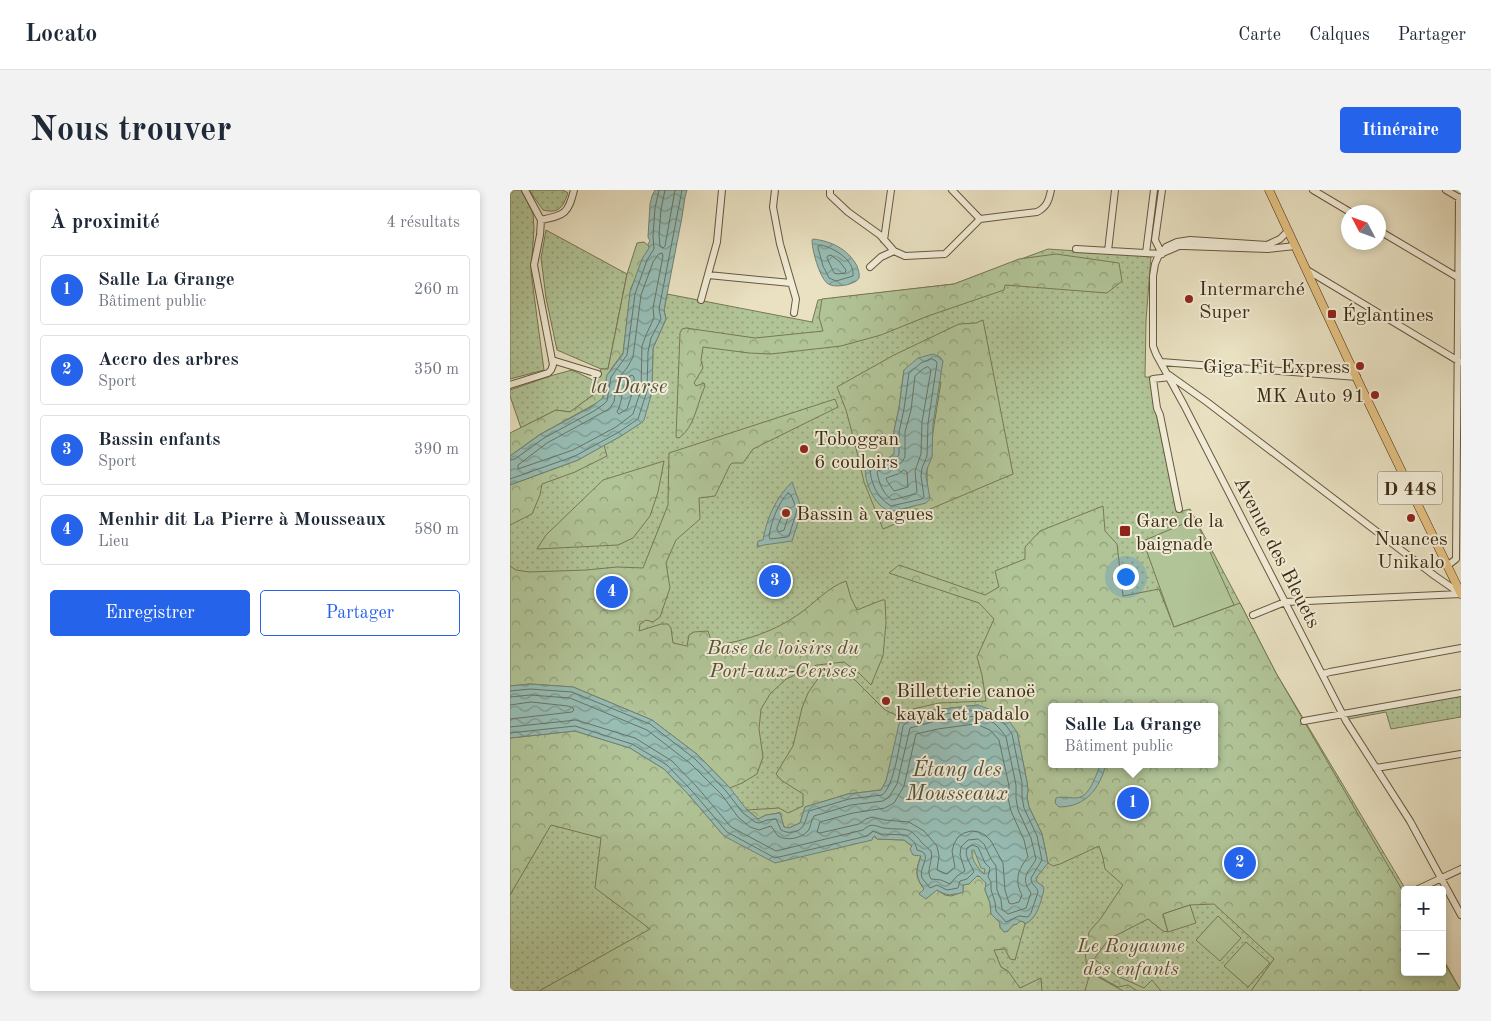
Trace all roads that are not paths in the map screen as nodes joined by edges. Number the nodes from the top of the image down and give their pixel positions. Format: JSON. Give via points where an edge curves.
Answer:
{"nodes":[{"id":1,"x":525,"y":190,"type":"edge"},
{"id":2,"x":574,"y":190,"type":"edge"},
{"id":3,"x":722,"y":190,"type":"edge"},
{"id":4,"x":775,"y":190,"type":"edge"},
{"id":5,"x":830,"y":190,"type":"edge"},
{"id":6,"x":891,"y":190,"type":"edge"},
{"id":7,"x":952,"y":190,"type":"edge"},
{"id":8,"x":1051,"y":190,"type":"edge"},
{"id":9,"x":1115,"y":190,"type":"edge"},
{"id":10,"x":1154,"y":190,"type":"edge"},
{"id":11,"x":1162,"y":190,"type":"edge"},
{"id":12,"x":1269,"y":190,"type":"edge"},
{"id":13,"x":1313,"y":190,"type":"edge"},
{"id":14,"x":1446,"y":190,"type":"edge"},
{"id":15,"x":1460,"y":198,"type":"edge"},
{"id":16,"x":1341,"y":207,"type":"edge"},
{"id":17,"x":980,"y":219,"type":"junction"},
{"id":18,"x":541,"y":220,"type":"junction"},
{"id":19,"x":1288,"y":230,"type":"junction"},
{"id":20,"x":1386,"y":235,"type":"edge"},
{"id":21,"x":884,"y":240,"type":"junction"},
{"id":22,"x":1295,"y":246,"type":"junction"},
{"id":23,"x":1076,"y":249,"type":"dead end"},
{"id":24,"x":1108,"y":251,"type":"junction"},
{"id":25,"x":894,"y":252,"type":"junction"},
{"id":26,"x":1146,"y":253,"type":"junction"},
{"id":27,"x":1162,"y":254,"type":"junction"},
{"id":28,"x":870,"y":267,"type":"dead end"},
{"id":29,"x":1307,"y":270,"type":"junction"},
{"id":30,"x":708,"y":275,"type":"junction"},
{"id":31,"x":1459,"y":279,"type":"edge"},
{"id":32,"x":791,"y":283,"type":"junction"},
{"id":33,"x":701,"y":300,"type":"dead end"},
{"id":34,"x":794,"y":313,"type":"dead end"},
{"id":35,"x":552,"y":360,"type":"junction"},
{"id":36,"x":1161,"y":362,"type":"junction"},
{"id":37,"x":1459,"y":362,"type":"edge"},
{"id":38,"x":598,"y":374,"type":"dead end"},
{"id":39,"x":1169,"y":376,"type":"junction"},
{"id":40,"x":1358,"y":380,"type":"junction"},
{"id":41,"x":510,"y":385,"type":"edge"},
{"id":42,"x":1459,"y":463,"type":"edge"},
{"id":43,"x":1180,"y":509,"type":"dead end"},
{"id":44,"x":1446,"y":566,"type":"junction"},
{"id":45,"x":1461,"y":594,"type":"edge"},
{"id":46,"x":1285,"y":602,"type":"junction"},
{"id":47,"x":1253,"y":615,"type":"dead end"},
{"id":48,"x":1461,"y":648,"type":"edge"},
{"id":49,"x":1323,"y":674,"type":"junction"},
{"id":50,"x":1461,"y":693,"type":"edge"},
{"id":51,"x":1342,"y":715,"type":"junction"},
{"id":52,"x":1304,"y":721,"type":"dead end"},
{"id":53,"x":1460,"y":757,"type":"edge"},
{"id":54,"x":1376,"y":768,"type":"junction"},
{"id":55,"x":1461,"y":869,"type":"edge"},
{"id":56,"x":1441,"y":878,"type":"junction"},
{"id":57,"x":1424,"y":886,"type":"edge"},
{"id":58,"x":1461,"y":915,"type":"edge"}],
"edges":[{"from":1,"to":18,"type":"street"},
{"from":2,"to":18,"type":"street","via":[[566,212]]},
{"from":3,"to":30,"type":"street","via":[[717,242]]},
{"from":4,"to":32,"type":"street","via":[[773,207]]},
{"from":5,"to":21,"type":"street","via":[[830,194],[848,212]]},
{"from":6,"to":21,"type":"street"},
{"from":7,"to":17,"type":"street"},
{"from":8,"to":17,"type":"street","via":[[1049,201],[1037,212]]},
{"from":9,"to":24,"type":"street"},
{"from":10,"to":26,"type":"street"},
{"from":11,"to":27,"type":"street","via":[[1156,240]]},
{"from":12,"to":19,"type":"main road","number":"D 448"},
{"from":13,"to":16,"type":"street"},
{"from":14,"to":15,"type":"street"},
{"from":15,"to":31,"type":"street"},
{"from":17,"to":25,"type":"street","via":[[945,254],[905,256]]},
{"from":18,"to":35,"type":"street","via":[[534,265]]},
{"from":19,"to":22,"type":"main road","number":"D 448"},
{"from":19,"to":27,"type":"street","via":[[1280,239],[1267,245],[1183,240],[1171,244]]},
{"from":20,"to":31,"type":"street"},
{"from":21,"to":25,"type":"street"},
{"from":22,"to":27,"type":"street","via":[[1268,250],[1179,246]]},
{"from":22,"to":29,"type":"main road","number":"D 448"},
{"from":23,"to":24,"type":"street"},
{"from":24,"to":26,"type":"street"},
{"from":25,"to":28,"type":"street","via":[[880,257]]},
{"from":26,"to":27,"type":"street"},
{"from":27,"to":36,"type":"street","name":"Avenue des Bleuets","via":[[1158,257],[1153,276],[1153,346]]},
{"from":29,"to":37,"type":"street"},
{"from":29,"to":40,"type":"main road","number":"D 448"},
{"from":30,"to":32,"type":"street"},
{"from":30,"to":33,"type":"street"},
{"from":31,"to":37,"type":"street"},
{"from":32,"to":34,"type":"street","via":[[796,299]]},
{"from":35,"to":38,"type":"street"},
{"from":35,"to":41,"type":"street","via":[[548,373]]},
{"from":36,"to":39,"type":"street","name":"Avenue des Bleuets"},
{"from":36,"to":40,"type":"street"},
{"from":37,"to":42,"type":"street"},
{"from":39,"to":43,"type":"street","via":[[1153,379]]},
{"from":39,"to":45,"type":"street"},
{"from":39,"to":46,"type":"street","name":"Avenue des Bleuets"},
{"from":40,"to":44,"type":"main road","number":"D 448"},
{"from":42,"to":44,"type":"street","via":[[1456,559]]},
{"from":44,"to":45,"type":"main road","number":"D 448"},
{"from":45,"to":46,"type":"street"},
{"from":46,"to":47,"type":"street"},
{"from":46,"to":49,"type":"street","name":"Avenue des Bleuets"},
{"from":48,"to":49,"type":"street"},
{"from":49,"to":51,"type":"street","name":"Avenue des Bleuets"},
{"from":50,"to":51,"type":"street"},
{"from":51,"to":52,"type":"street"},
{"from":51,"to":54,"type":"street","name":"Avenue des Bleuets"},
{"from":53,"to":54,"type":"street"},
{"from":54,"to":56,"type":"street","name":"Avenue des Bleuets"},
{"from":55,"to":56,"type":"street"},
{"from":56,"to":57,"type":"street"},
{"from":56,"to":58,"type":"street","name":"Avenue des Bleuets"}]}
